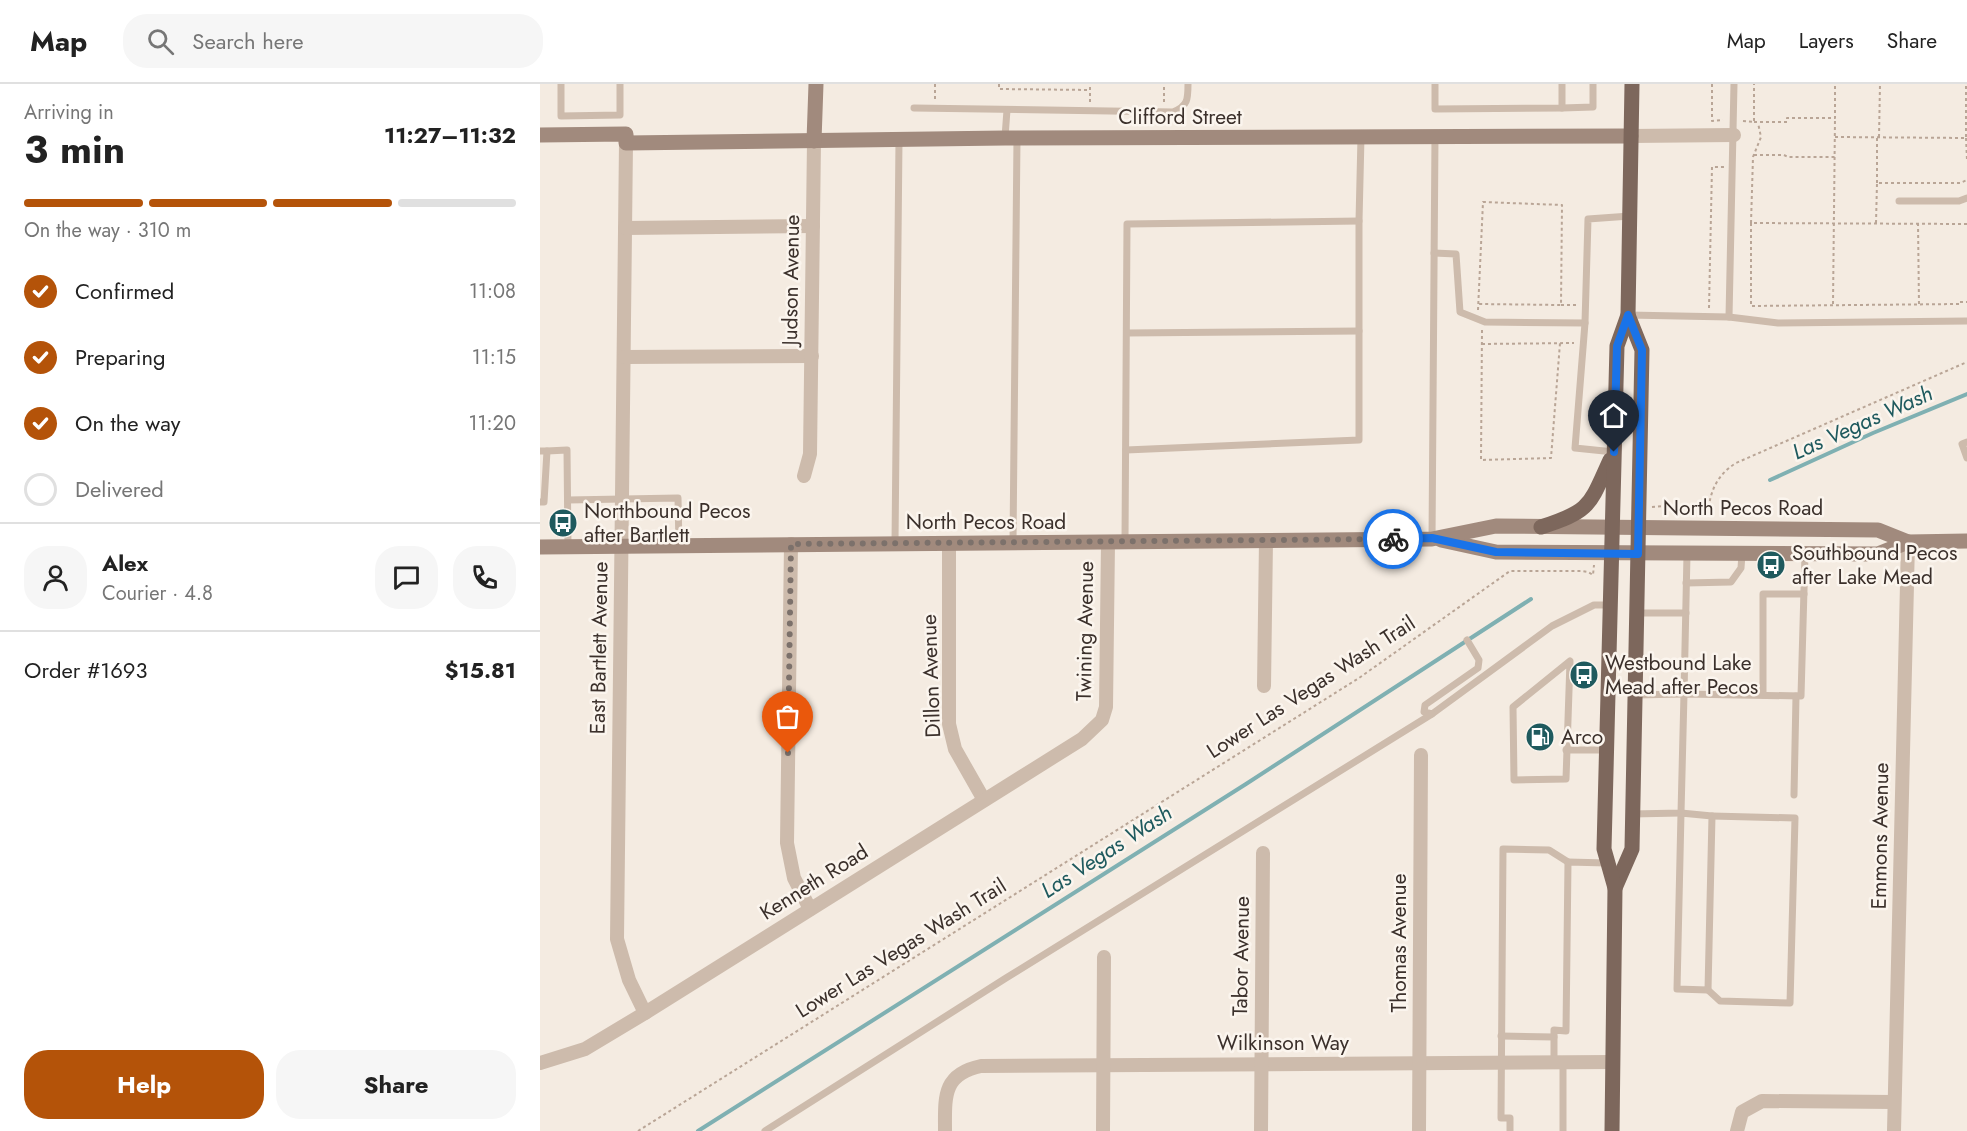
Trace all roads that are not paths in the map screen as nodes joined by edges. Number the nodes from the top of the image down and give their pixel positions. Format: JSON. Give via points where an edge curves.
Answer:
{"nodes":[{"id":1,"x":561,"y":84,"type":"edge"},
{"id":2,"x":620,"y":84,"type":"edge"},
{"id":3,"x":816,"y":84,"type":"edge"},
{"id":4,"x":1188,"y":84,"type":"edge"},
{"id":5,"x":1435,"y":84,"type":"edge"},
{"id":6,"x":1562,"y":84,"type":"edge"},
{"id":7,"x":1593,"y":84,"type":"edge"},
{"id":8,"x":1632,"y":84,"type":"edge"},
{"id":9,"x":1734,"y":84,"type":"edge"},
{"id":10,"x":915,"y":108,"type":"dead end"},
{"id":11,"x":1563,"y":108,"type":"junction"},
{"id":12,"x":1006,"y":110,"type":"junction"},
{"id":13,"x":1734,"y":128,"type":"junction"},
{"id":14,"x":540,"y":135,"type":"edge"},
{"id":15,"x":1435,"y":136,"type":"junction"},
{"id":16,"x":1631,"y":136,"type":"junction"},
{"id":17,"x":1361,"y":137,"type":"junction"},
{"id":18,"x":1011,"y":138,"type":"junction"},
{"id":19,"x":626,"y":139,"type":"junction"},
{"id":20,"x":899,"y":140,"type":"junction"},
{"id":21,"x":814,"y":141,"type":"junction"},
{"id":22,"x":1967,"y":198,"type":"edge"},
{"id":23,"x":1899,"y":201,"type":"dead end"},
{"id":24,"x":1630,"y":216,"type":"junction"},
{"id":25,"x":1359,"y":221,"type":"junction"},
{"id":26,"x":813,"y":226,"type":"junction"},
{"id":27,"x":625,"y":228,"type":"junction"},
{"id":28,"x":1434,"y":252,"type":"junction"},
{"id":29,"x":1628,"y":315,"type":"junction"},
{"id":30,"x":1729,"y":317,"type":"junction"},
{"id":31,"x":1967,"y":321,"type":"edge"},
{"id":32,"x":1585,"y":323,"type":"junction"},
{"id":33,"x":1359,"y":331,"type":"junction"},
{"id":34,"x":1127,"y":333,"type":"junction"},
{"id":35,"x":812,"y":356,"type":"junction"},
{"id":36,"x":625,"y":357,"type":"junction"},
{"id":37,"x":1967,"y":442,"type":"edge"},
{"id":38,"x":1126,"y":450,"type":"junction"},
{"id":39,"x":543,"y":451,"type":"edge"},
{"id":40,"x":1614,"y":452,"type":"junction"},
{"id":41,"x":1967,"y":458,"type":"edge"},
{"id":42,"x":804,"y":476,"type":"dead end"},
{"id":43,"x":623,"y":499,"type":"junction"},
{"id":44,"x":568,"y":500,"type":"junction"},
{"id":45,"x":540,"y":502,"type":"edge"},
{"id":46,"x":1541,"y":526,"type":"junction"},
{"id":47,"x":1612,"y":527,"type":"junction"},
{"id":48,"x":1638,"y":528,"type":"junction"},
{"id":49,"x":1432,"y":538,"type":"junction"},
{"id":50,"x":1266,"y":540,"type":"junction"},
{"id":51,"x":1125,"y":541,"type":"junction"},
{"id":52,"x":1967,"y":541,"type":"edge"},
{"id":53,"x":1013,"y":542,"type":"junction"},
{"id":54,"x":1108,"y":542,"type":"junction"},
{"id":55,"x":1908,"y":542,"type":"junction"},
{"id":56,"x":895,"y":543,"type":"junction"},
{"id":57,"x":949,"y":543,"type":"junction"},
{"id":58,"x":791,"y":544,"type":"junction"},
{"id":59,"x":679,"y":545,"type":"junction"},
{"id":60,"x":568,"y":546,"type":"junction"},
{"id":61,"x":622,"y":546,"type":"junction"},
{"id":62,"x":540,"y":547,"type":"edge"},
{"id":63,"x":1611,"y":553,"type":"junction"},
{"id":64,"x":1638,"y":554,"type":"junction"},
{"id":65,"x":1687,"y":554,"type":"junction"},
{"id":66,"x":1742,"y":554,"type":"junction"},
{"id":67,"x":1805,"y":554,"type":"junction"},
{"id":68,"x":1686,"y":583,"type":"junction"},
{"id":69,"x":1804,"y":594,"type":"junction"},
{"id":70,"x":1610,"y":605,"type":"junction"},
{"id":71,"x":1637,"y":613,"type":"junction"},
{"id":72,"x":1686,"y":614,"type":"junction"},
{"id":73,"x":1467,"y":640,"type":"dead end"},
{"id":74,"x":1264,"y":686,"type":"dead end"},
{"id":75,"x":1684,"y":694,"type":"junction"},
{"id":76,"x":1635,"y":695,"type":"junction"},
{"id":77,"x":1763,"y":695,"type":"junction"},
{"id":78,"x":1796,"y":696,"type":"junction"},
{"id":79,"x":1432,"y":714,"type":"junction"},
{"id":80,"x":1102,"y":720,"type":"joint"},
{"id":81,"x":1566,"y":750,"type":"junction"},
{"id":82,"x":1606,"y":750,"type":"junction"},
{"id":83,"x":1421,"y":755,"type":"dead end"},
{"id":84,"x":1794,"y":795,"type":"dead end"},
{"id":85,"x":984,"y":800,"type":"junction"},
{"id":86,"x":1681,"y":813,"type":"junction"},
{"id":87,"x":1632,"y":814,"type":"junction"},
{"id":88,"x":1713,"y":816,"type":"junction"},
{"id":89,"x":1263,"y":853,"type":"dead end"},
{"id":90,"x":1568,"y":862,"type":"junction"},
{"id":91,"x":1608,"y":863,"type":"junction"},
{"id":92,"x":1615,"y":888,"type":"junction"},
{"id":93,"x":810,"y":909,"type":"junction"},
{"id":94,"x":1104,"y":957,"type":"dead end"},
{"id":95,"x":1708,"y":990,"type":"junction"},
{"id":96,"x":645,"y":1013,"type":"junction"},
{"id":97,"x":1501,"y":1036,"type":"junction"},
{"id":98,"x":1554,"y":1036,"type":"junction"},
{"id":99,"x":1613,"y":1062,"type":"junction"},
{"id":100,"x":540,"y":1063,"type":"edge"},
{"id":101,"x":1419,"y":1063,"type":"junction"},
{"id":102,"x":1501,"y":1063,"type":"junction"},
{"id":103,"x":1558,"y":1063,"type":"junction"},
{"id":104,"x":1261,"y":1064,"type":"junction"},
{"id":105,"x":1103,"y":1065,"type":"junction"},
{"id":106,"x":1894,"y":1102,"type":"junction"},
{"id":107,"x":765,"y":1131,"type":"edge"},
{"id":108,"x":945,"y":1131,"type":"edge"},
{"id":109,"x":1103,"y":1131,"type":"edge"},
{"id":110,"x":1261,"y":1131,"type":"edge"},
{"id":111,"x":1419,"y":1131,"type":"edge"},
{"id":112,"x":1510,"y":1131,"type":"edge"},
{"id":113,"x":1563,"y":1131,"type":"edge"},
{"id":114,"x":1612,"y":1131,"type":"edge"},
{"id":115,"x":1737,"y":1131,"type":"edge"},
{"id":116,"x":1894,"y":1131,"type":"edge"}],
"edges":[{"from":1,"to":2,"type":"lane","via":[[561,116],[620,115]]},
{"from":3,"to":21,"type":"main road","name":"Judson Avenue"},
{"from":4,"to":12,"type":"lane","via":[[1188,101],[1182,108],[1164,112]]},
{"from":5,"to":11,"type":"lane","via":[[1435,109]]},
{"from":6,"to":11,"type":"lane"},
{"from":7,"to":11,"type":"lane","via":[[1593,107]]},
{"from":8,"to":16,"type":"main road"},
{"from":9,"to":13,"type":"lane"},
{"from":10,"to":12,"type":"lane"},
{"from":12,"to":18,"type":"lane"},
{"from":13,"to":16,"type":"street","name":"Clifford Street"},
{"from":13,"to":30,"type":"lane"},
{"from":14,"to":19,"type":"main road","name":"Clifford Street"},
{"from":15,"to":16,"type":"main road","name":"Clifford Street"},
{"from":15,"to":17,"type":"main road","name":"Clifford Street"},
{"from":15,"to":28,"type":"lane"},
{"from":16,"to":24,"type":"main road"},
{"from":17,"to":18,"type":"main road","name":"Clifford Street"},
{"from":17,"to":25,"type":"lane"},
{"from":18,"to":20,"type":"main road","name":"Clifford Street"},
{"from":18,"to":53,"type":"lane"},
{"from":19,"to":21,"type":"main road","name":"Clifford Street"},
{"from":19,"to":27,"type":"street","name":"East Bartlett Avenue"},
{"from":20,"to":21,"type":"main road","name":"Clifford Street"},
{"from":20,"to":56,"type":"lane"},
{"from":21,"to":26,"type":"street","name":"Judson Avenue"},
{"from":22,"to":23,"type":"lane"},
{"from":24,"to":29,"type":"main road"},
{"from":24,"to":32,"type":"lane","via":[[1588,219]]},
{"from":25,"to":33,"type":"lane"},
{"from":25,"to":34,"type":"lane","via":[[1127,224]]},
{"from":26,"to":27,"type":"street"},
{"from":26,"to":35,"type":"street","name":"Judson Avenue"},
{"from":27,"to":36,"type":"street","name":"East Bartlett Avenue"},
{"from":28,"to":32,"type":"lane","via":[[1456,254],[1460,312],[1479,320]]},
{"from":28,"to":49,"type":"lane"},
{"from":29,"to":30,"type":"lane"},
{"from":29,"to":40,"type":"main road","via":[[1617,346]]},
{"from":29,"to":48,"type":"main road","via":[[1642,350]]},
{"from":30,"to":31,"type":"lane","via":[[1778,323]]},
{"from":32,"to":40,"type":"lane","via":[[1575,448]]},
{"from":33,"to":34,"type":"lane"},
{"from":33,"to":38,"type":"lane","via":[[1359,440]]},
{"from":34,"to":38,"type":"lane"},
{"from":35,"to":36,"type":"street"},
{"from":35,"to":42,"type":"street","name":"Judson Avenue","via":[[810,454]]},
{"from":36,"to":43,"type":"street","name":"East Bartlett Avenue"},
{"from":37,"to":41,"type":"lane","via":[[1962,444]]},
{"from":38,"to":51,"type":"lane"},
{"from":39,"to":44,"type":"lane","via":[[567,450]]},
{"from":39,"to":45,"type":"lane","via":[[544,502]]},
{"from":40,"to":46,"type":"main road","via":[[1587,505],[1573,516]]},
{"from":40,"to":47,"type":"main road"},
{"from":43,"to":44,"type":"lane"},
{"from":43,"to":59,"type":"lane","via":[[678,498]]},
{"from":43,"to":61,"type":"street","name":"East Bartlett Avenue"},
{"from":44,"to":60,"type":"lane"},
{"from":46,"to":47,"type":"main road","name":"North Pecos Road"},
{"from":46,"to":49,"type":"main road","name":"North Pecos Road","via":[[1496,526]]},
{"from":47,"to":48,"type":"main road","name":"North Pecos Road"},
{"from":47,"to":63,"type":"main road"},
{"from":48,"to":55,"type":"main road","name":"North Pecos Road","via":[[1878,530]]},
{"from":48,"to":64,"type":"main road"},
{"from":49,"to":50,"type":"main road","name":"North Pecos Road"},
{"from":49,"to":63,"type":"main road","name":"North Pecos Road","via":[[1496,552]]},
{"from":50,"to":51,"type":"main road","name":"North Pecos Road"},
{"from":50,"to":74,"type":"street"},
{"from":51,"to":54,"type":"main road","name":"North Pecos Road"},
{"from":52,"to":55,"type":"main road","name":"North Pecos Road"},
{"from":53,"to":54,"type":"main road","name":"North Pecos Road"},
{"from":53,"to":57,"type":"main road","name":"North Pecos Road"},
{"from":54,"to":80,"type":"street","name":"Twining Avenue","via":[[1106,707]]},
{"from":55,"to":67,"type":"main road","name":"North Pecos Road","via":[[1878,555]]},
{"from":55,"to":106,"type":"street","name":"Emmons Avenue"},
{"from":56,"to":57,"type":"main road","name":"North Pecos Road"},
{"from":56,"to":58,"type":"main road","name":"North Pecos Road"},
{"from":57,"to":85,"type":"street","name":"Dillon Avenue","via":[[949,724],[954,749]]},
{"from":58,"to":59,"type":"main road","name":"North Pecos Road"},
{"from":58,"to":93,"type":"street","via":[[787,843],[794,878]]},
{"from":59,"to":61,"type":"main road","name":"North Pecos Road"},
{"from":60,"to":61,"type":"main road","name":"North Pecos Road"},
{"from":60,"to":62,"type":"main road","name":"North Pecos Road"},
{"from":61,"to":96,"type":"street","name":"East Bartlett Avenue","via":[[617,939],[629,980]]},
{"from":63,"to":64,"type":"main road","name":"North Pecos Road"},
{"from":63,"to":70,"type":"main road"},
{"from":64,"to":65,"type":"main road","name":"North Pecos Road"},
{"from":64,"to":71,"type":"main road"},
{"from":65,"to":66,"type":"main road","name":"North Pecos Road"},
{"from":65,"to":68,"type":"lane"},
{"from":66,"to":67,"type":"main road","name":"North Pecos Road"},
{"from":66,"to":68,"type":"lane","via":[[1741,568],[1731,582]]},
{"from":67,"to":69,"type":"lane"},
{"from":68,"to":72,"type":"lane"},
{"from":69,"to":77,"type":"lane","via":[[1763,594]]},
{"from":69,"to":78,"type":"lane","via":[[1802,696]]},
{"from":70,"to":79,"type":"lane","via":[[1594,605],[1552,626]]},
{"from":70,"to":82,"type":"main road"},
{"from":71,"to":72,"type":"lane"},
{"from":71,"to":76,"type":"main road"},
{"from":72,"to":75,"type":"lane"},
{"from":73,"to":79,"type":"lane","via":[[1479,660],[1478,668],[1425,705],[1424,712]]},
{"from":75,"to":76,"type":"lane"},
{"from":75,"to":77,"type":"lane"},
{"from":75,"to":86,"type":"lane"},
{"from":76,"to":87,"type":"main road"},
{"from":77,"to":78,"type":"lane"},
{"from":78,"to":84,"type":"lane"},
{"from":79,"to":107,"type":"lane"},
{"from":80,"to":85,"type":"street","name":"Kenneth Road","via":[[1082,739]]},
{"from":81,"to":81,"type":"lane","via":[[1567,739],[1570,661],[1513,707],[1514,780],[1566,779]]},
{"from":81,"to":82,"type":"lane"},
{"from":82,"to":91,"type":"main road","via":[[1604,849]]},
{"from":83,"to":101,"type":"street","name":"Thomas Avenue"},
{"from":85,"to":93,"type":"street","name":"Kenneth Road"},
{"from":86,"to":87,"type":"lane"},
{"from":86,"to":88,"type":"lane"},
{"from":86,"to":95,"type":"lane","via":[[1677,989]]},
{"from":87,"to":92,"type":"main road","via":[[1632,849]]},
{"from":88,"to":95,"type":"lane"},
{"from":88,"to":95,"type":"lane","via":[[1795,818],[1790,1003],[1720,1001]]},
{"from":89,"to":104,"type":"street","name":"Tabor Avenue"},
{"from":90,"to":91,"type":"lane"},
{"from":90,"to":97,"type":"lane","via":[[1549,850],[1503,849]]},
{"from":90,"to":98,"type":"lane","via":[[1566,1031],[1554,1030]]},
{"from":91,"to":92,"type":"main road"},
{"from":92,"to":99,"type":"main road"},
{"from":93,"to":96,"type":"street","name":"Kenneth Road"},
{"from":94,"to":105,"type":"street"},
{"from":96,"to":100,"type":"street","name":"Kenneth Road","via":[[585,1048]]},
{"from":97,"to":98,"type":"lane"},
{"from":97,"to":102,"type":"lane"},
{"from":98,"to":103,"type":"lane"},
{"from":99,"to":103,"type":"street","name":"Wilkinson Way"},
{"from":99,"to":114,"type":"main road"},
{"from":101,"to":102,"type":"street","name":"Wilkinson Way"},
{"from":101,"to":104,"type":"street","name":"Wilkinson Way"},
{"from":101,"to":111,"type":"street","name":"Thomas Avenue"},
{"from":102,"to":103,"type":"street","name":"Wilkinson Way"},
{"from":102,"to":112,"type":"lane","via":[[1501,1118],[1510,1118]]},
{"from":103,"to":113,"type":"lane"},
{"from":104,"to":105,"type":"street","name":"Wilkinson Way"},
{"from":104,"to":110,"type":"street","name":"Tabor Avenue"},
{"from":105,"to":108,"type":"street","name":"Wilkinson Way","via":[[965,1069],[948,1088]]},
{"from":105,"to":109,"type":"street"},
{"from":106,"to":115,"type":"street","via":[[1762,1101],[1742,1112]]},
{"from":106,"to":116,"type":"street","name":"Emmons Avenue"}]}
